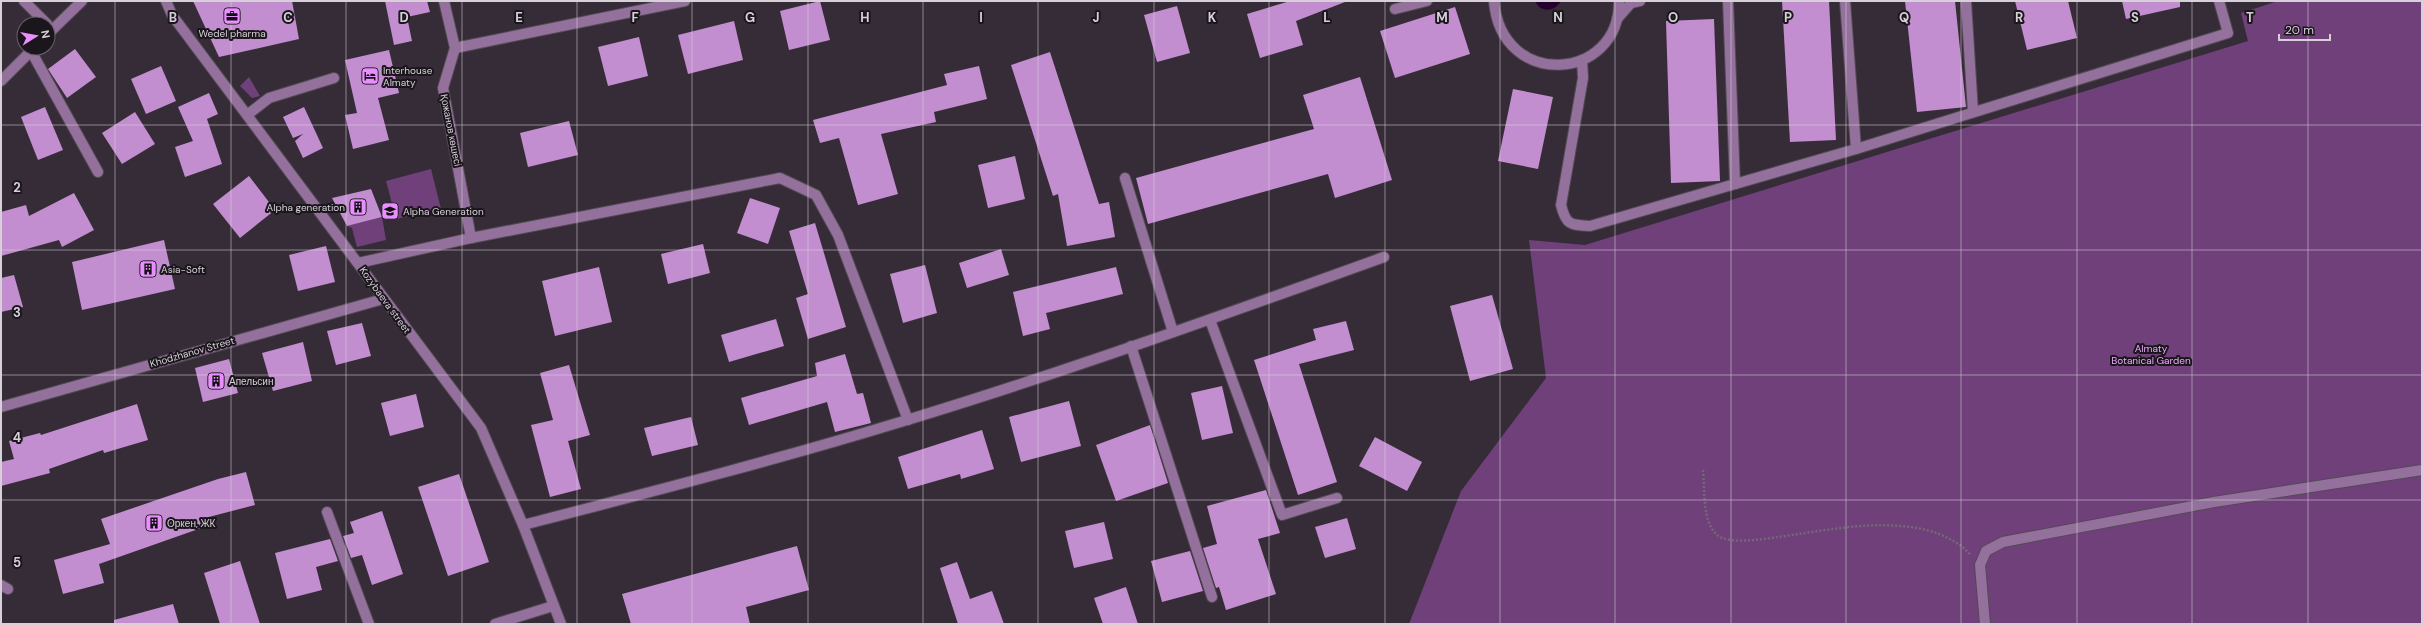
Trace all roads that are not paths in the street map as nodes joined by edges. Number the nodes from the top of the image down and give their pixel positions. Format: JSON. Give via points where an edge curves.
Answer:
{"nodes":[{"id":1,"x":24,"y":1,"type":"edge"},
{"id":2,"x":82,"y":1,"type":"edge"},
{"id":3,"x":166,"y":1,"type":"edge"},
{"id":4,"x":444,"y":1,"type":"edge"},
{"id":5,"x":685,"y":1,"type":"edge"},
{"id":6,"x":1427,"y":1,"type":"edge"},
{"id":7,"x":1494,"y":1,"type":"edge"},
{"id":8,"x":1619,"y":1,"type":"edge"},
{"id":9,"x":1640,"y":1,"type":"edge"},
{"id":10,"x":1728,"y":1,"type":"edge"},
{"id":11,"x":1846,"y":1,"type":"edge"},
{"id":12,"x":1966,"y":1,"type":"edge"},
{"id":13,"x":2219,"y":1,"type":"edge"},
{"id":14,"x":1395,"y":9,"type":"dead end"},
{"id":15,"x":38,"y":16,"type":"edge"},
{"id":16,"x":1617,"y":19,"type":"junction"},
{"id":17,"x":56,"y":22,"type":"edge"},
{"id":18,"x":455,"y":48,"type":"junction"},
{"id":19,"x":26,"y":56,"type":"edge"},
{"id":20,"x":35,"y":56,"type":"edge"},
{"id":21,"x":1582,"y":60,"type":"junction"},
{"id":22,"x":334,"y":78,"type":"dead end"},
{"id":23,"x":1,"y":81,"type":"edge"},
{"id":24,"x":1973,"y":112,"type":"junction"},
{"id":25,"x":247,"y":115,"type":"junction"},
{"id":26,"x":1856,"y":149,"type":"junction"},
{"id":27,"x":98,"y":172,"type":"dead end"},
{"id":28,"x":1125,"y":178,"type":"dead end"},
{"id":29,"x":1735,"y":184,"type":"junction"},
{"id":30,"x":471,"y":238,"type":"junction"},
{"id":31,"x":1384,"y":257,"type":"dead end"},
{"id":32,"x":358,"y":263,"type":"junction"},
{"id":33,"x":383,"y":299,"type":"junction"},
{"id":34,"x":1210,"y":320,"type":"junction"},
{"id":35,"x":1173,"y":332,"type":"junction"},
{"id":36,"x":1131,"y":346,"type":"junction"},
{"id":37,"x":1,"y":407,"type":"edge"},
{"id":38,"x":908,"y":420,"type":"junction"},
{"id":39,"x":2422,"y":470,"type":"edge"},
{"id":40,"x":1337,"y":498,"type":"dead end"},
{"id":41,"x":327,"y":512,"type":"dead end"},
{"id":42,"x":523,"y":525,"type":"junction"},
{"id":43,"x":1212,"y":597,"type":"dead end"},
{"id":44,"x":553,"y":606,"type":"junction"},
{"id":45,"x":369,"y":624,"type":"edge"},
{"id":46,"x":495,"y":624,"type":"edge"},
{"id":47,"x":561,"y":624,"type":"edge"},
{"id":48,"x":1986,"y":624,"type":"edge"}],
"edges":[{"from":1,"to":15,"type":"street"},
{"from":2,"to":17,"type":"street"},
{"from":3,"to":25,"type":"street","name":"Kozybaeva street","via":[[172,15]]},
{"from":4,"to":18,"type":"street","name":"Қожанов көшесі"},
{"from":5,"to":18,"type":"street"},
{"from":6,"to":14,"type":"street"},
{"from":7,"to":21,"type":"street","via":[[1496,19],[1502,35],[1513,49],[1527,59],[1561,66]]},
{"from":8,"to":16,"type":"street"},
{"from":9,"to":16,"type":"street","via":[[1631,3]]},
{"from":10,"to":29,"type":"street"},
{"from":11,"to":26,"type":"street"},
{"from":12,"to":24,"type":"street"},
{"from":13,"to":24,"type":"street","via":[[2228,34]]},
{"from":16,"to":21,"type":"street","via":[[1604,44]]},
{"from":18,"to":30,"type":"street","name":"Қожанов көшесі","via":[[443,88]]},
{"from":19,"to":23,"type":"street"},
{"from":20,"to":27,"type":"street"},
{"from":21,"to":29,"type":"street","via":[[1583,78],[1561,205],[1564,218],[1573,225],[1590,226]]},
{"from":22,"to":25,"type":"street","via":[[269,98]]},
{"from":24,"to":26,"type":"street"},
{"from":25,"to":32,"type":"street","name":"Kozybaeva street"},
{"from":26,"to":29,"type":"street"},
{"from":28,"to":35,"type":"street"},
{"from":30,"to":32,"type":"street"},
{"from":30,"to":38,"type":"street","via":[[780,178],[816,195],[838,235]]},
{"from":31,"to":34,"type":"street"},
{"from":32,"to":33,"type":"street","name":"Kozybaeva street"},
{"from":33,"to":37,"type":"street","name":"Khodzhanov Street"},
{"from":33,"to":42,"type":"street","name":"Kozybaeva street","via":[[481,428]]},
{"from":34,"to":35,"type":"street"},
{"from":34,"to":40,"type":"street","via":[[1282,515]]},
{"from":35,"to":36,"type":"street"},
{"from":36,"to":38,"type":"street"},
{"from":36,"to":43,"type":"street"},
{"from":38,"to":42,"type":"street","via":[[711,477]]},
{"from":39,"to":48,"type":"street","via":[[2214,502],[2003,542],[1986,550],[1980,565]]},
{"from":41,"to":45,"type":"street"},
{"from":42,"to":44,"type":"street","name":"Kozybaeva street"},
{"from":44,"to":46,"type":"street"},
{"from":44,"to":47,"type":"street","name":"Kozybaeva street"}]}
